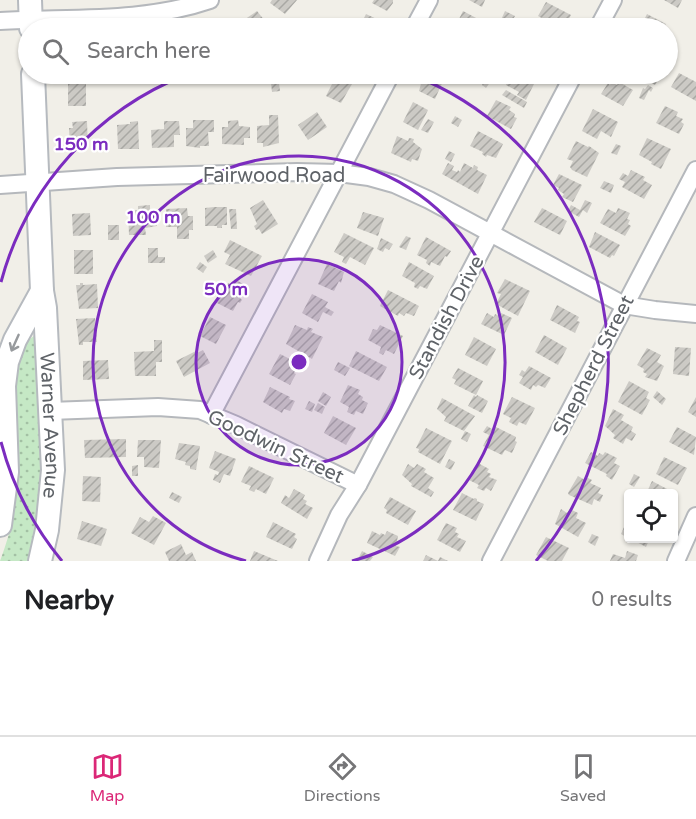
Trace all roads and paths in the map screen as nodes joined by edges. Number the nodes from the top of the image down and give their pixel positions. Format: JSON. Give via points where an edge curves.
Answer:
{"nodes":[{"id":1,"x":210,"y":0,"type":"edge"},
{"id":2,"x":429,"y":0,"type":"edge"},
{"id":3,"x":613,"y":0,"type":"edge"},
{"id":4,"x":31,"y":16,"type":"edge"},
{"id":5,"x":18,"y":18,"type":"edge"},
{"id":6,"x":419,"y":18,"type":"edge"},
{"id":7,"x":603,"y":18,"type":"edge"},
{"id":8,"x":0,"y":21,"type":"edge"},
{"id":9,"x":34,"y":84,"type":"edge"},
{"id":10,"x":386,"y":84,"type":"edge"},
{"id":11,"x":569,"y":84,"type":"edge"},
{"id":12,"x":696,"y":170,"type":"edge"},
{"id":13,"x":339,"y":173,"type":"junction"},
{"id":14,"x":39,"y":182,"type":"junction"},
{"id":15,"x":0,"y":185,"type":"edge"},
{"id":16,"x":491,"y":234,"type":"junction"},
{"id":17,"x":42,"y":291,"type":"junction"},
{"id":18,"x":624,"y":305,"type":"junction"},
{"id":19,"x":696,"y":314,"type":"edge"},
{"id":20,"x":50,"y":411,"type":"junction"},
{"id":21,"x":211,"y":415,"type":"junction"},
{"id":22,"x":358,"y":485,"type":"junction"},
{"id":23,"x":696,"y":516,"type":"edge"},
{"id":24,"x":0,"y":525,"type":"edge"},
{"id":25,"x":43,"y":560,"type":"edge"},
{"id":26,"x":318,"y":561,"type":"edge"},
{"id":27,"x":490,"y":561,"type":"edge"},
{"id":28,"x":676,"y":561,"type":"edge"}],
"edges":[{"from":1,"to":4,"type":"street","via":[[157,13]]},
{"from":2,"to":6,"type":"street"},
{"from":3,"to":7,"type":"street"},
{"from":5,"to":8,"type":"street"},
{"from":9,"to":14,"type":"street","name":"Warner Avenue"},
{"from":10,"to":13,"type":"street"},
{"from":11,"to":16,"type":"street","name":"Standish Drive"},
{"from":12,"to":18,"type":"street","name":"Shepherd Street"},
{"from":13,"to":14,"type":"street","name":"Fairwood Road"},
{"from":13,"to":16,"type":"street","name":"Fairwood Road","via":[[394,184]]},
{"from":13,"to":21,"type":"street"},
{"from":14,"to":15,"type":"street","name":"Fairwood Road"},
{"from":14,"to":17,"type":"street","name":"Warner Avenue"},
{"from":16,"to":18,"type":"street","name":"Fairwood Road"},
{"from":16,"to":22,"type":"street","name":"Standish Drive"},
{"from":17,"to":20,"type":"street","name":"Warner Avenue"},
{"from":17,"to":24,"type":"street","name":"Warner Avenue","one_way":true,"via":[[7,362],[3,386],[7,472]]},
{"from":18,"to":19,"type":"street","name":"Fairwood Road"},
{"from":18,"to":27,"type":"street","name":"Shepherd Street"},
{"from":20,"to":21,"type":"street","name":"Goodwin Street","via":[[158,407]]},
{"from":20,"to":25,"type":"street","name":"Warner Avenue","via":[[53,470]]},
{"from":21,"to":22,"type":"street","name":"Goodwin Street"},
{"from":22,"to":26,"type":"street","name":"Standish Drive"},
{"from":23,"to":28,"type":"street"}]}
